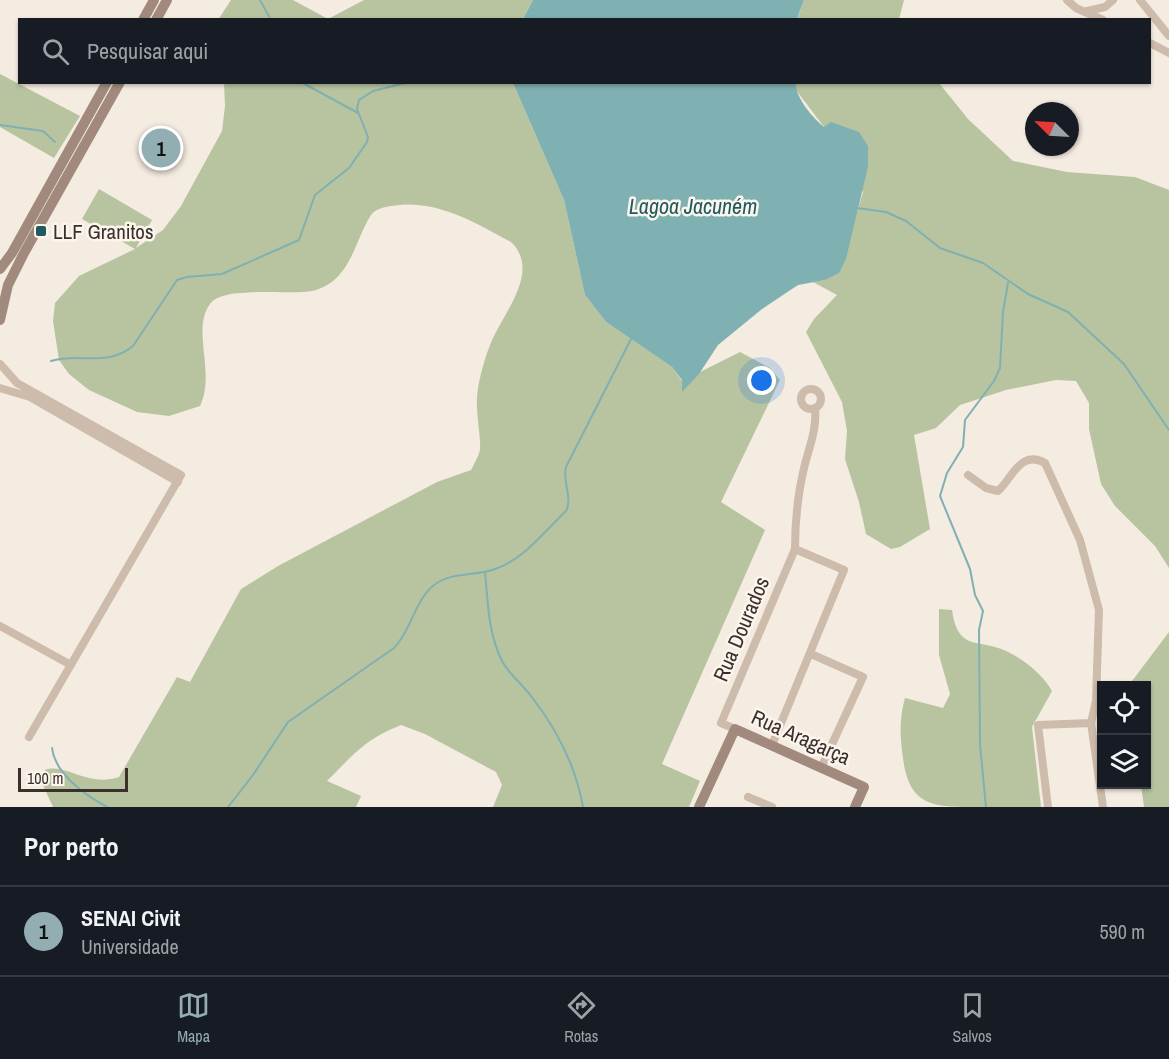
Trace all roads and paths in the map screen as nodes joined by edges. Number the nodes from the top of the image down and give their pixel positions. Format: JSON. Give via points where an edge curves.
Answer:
{"nodes":[{"id":1,"x":154,"y":0,"type":"edge"},
{"id":2,"x":167,"y":0,"type":"edge"},
{"id":3,"x":1067,"y":0,"type":"edge"},
{"id":4,"x":1113,"y":0,"type":"edge"},
{"id":5,"x":1140,"y":0,"type":"edge"},
{"id":6,"x":1086,"y":11,"type":"junction"},
{"id":7,"x":144,"y":18,"type":"edge"},
{"id":8,"x":157,"y":18,"type":"edge"},
{"id":9,"x":1099,"y":18,"type":"edge"},
{"id":10,"x":1169,"y":36,"type":"edge"},
{"id":11,"x":1151,"y":44,"type":"edge"},
{"id":12,"x":1169,"y":53,"type":"edge"},
{"id":13,"x":106,"y":84,"type":"edge"},
{"id":14,"x":119,"y":84,"type":"edge"},
{"id":15,"x":0,"y":269,"type":"edge"},
{"id":16,"x":0,"y":320,"type":"edge"},
{"id":17,"x":0,"y":364,"type":"edge"},
{"id":18,"x":0,"y":388,"type":"edge"},
{"id":19,"x":815,"y":408,"type":"dead end"},
{"id":20,"x":968,"y":475,"type":"dead end"},
{"id":21,"x":180,"y":479,"type":"junction"},
{"id":22,"x":795,"y":549,"type":"junction"},
{"id":23,"x":0,"y":626,"type":"edge"},
{"id":24,"x":811,"y":654,"type":"junction"},
{"id":25,"x":71,"y":665,"type":"junction"},
{"id":26,"x":721,"y":723,"type":"joint"},
{"id":27,"x":1090,"y":723,"type":"junction"},
{"id":28,"x":735,"y":729,"type":"junction"},
{"id":29,"x":28,"y":737,"type":"dead end"},
{"id":30,"x":772,"y":745,"type":"junction"},
{"id":31,"x":821,"y":768,"type":"junction"},
{"id":32,"x":748,"y":797,"type":"dead end"},
{"id":33,"x":699,"y":807,"type":"edge"},
{"id":34,"x":772,"y":807,"type":"edge"},
{"id":35,"x":855,"y":807,"type":"edge"},
{"id":36,"x":1048,"y":807,"type":"edge"},
{"id":37,"x":1103,"y":807,"type":"edge"}],
"edges":[{"from":1,"to":7,"type":"street"},
{"from":2,"to":8,"type":"street"},
{"from":3,"to":6,"type":"street"},
{"from":4,"to":6,"type":"street","via":[[1096,11]]},
{"from":5,"to":10,"type":"street"},
{"from":6,"to":9,"type":"street"},
{"from":11,"to":12,"type":"street"},
{"from":13,"to":15,"type":"street"},
{"from":14,"to":16,"type":"street","via":[[20,261],[8,285]]},
{"from":17,"to":21,"type":"street","via":[[17,383]]},
{"from":18,"to":21,"type":"street","via":[[30,398]]},
{"from":19,"to":22,"type":"street","via":[[816,423],[795,521]]},
{"from":20,"to":27,"type":"street","via":[[998,491],[1013,469],[1028,461],[1039,459],[1051,470],[1080,540],[1099,610],[1096,701]]},
{"from":21,"to":25,"type":"street"},
{"from":22,"to":24,"type":"street","via":[[844,570]]},
{"from":22,"to":26,"type":"street","name":"Rua Dourados"},
{"from":23,"to":25,"type":"street"},
{"from":24,"to":30,"type":"street"},
{"from":24,"to":31,"type":"street","via":[[862,677]]},
{"from":25,"to":29,"type":"street"},
{"from":26,"to":28,"type":"street","name":"Rua Aragarça"},
{"from":27,"to":36,"type":"street","via":[[1038,725]]},
{"from":27,"to":37,"type":"street"},
{"from":28,"to":30,"type":"street","name":"Rua Aragarça"},
{"from":28,"to":33,"type":"street"},
{"from":30,"to":31,"type":"street","name":"Rua Aragarça"},
{"from":31,"to":35,"type":"street","name":"Rua Aragarça","via":[[864,787]]},
{"from":32,"to":34,"type":"street"}]}
